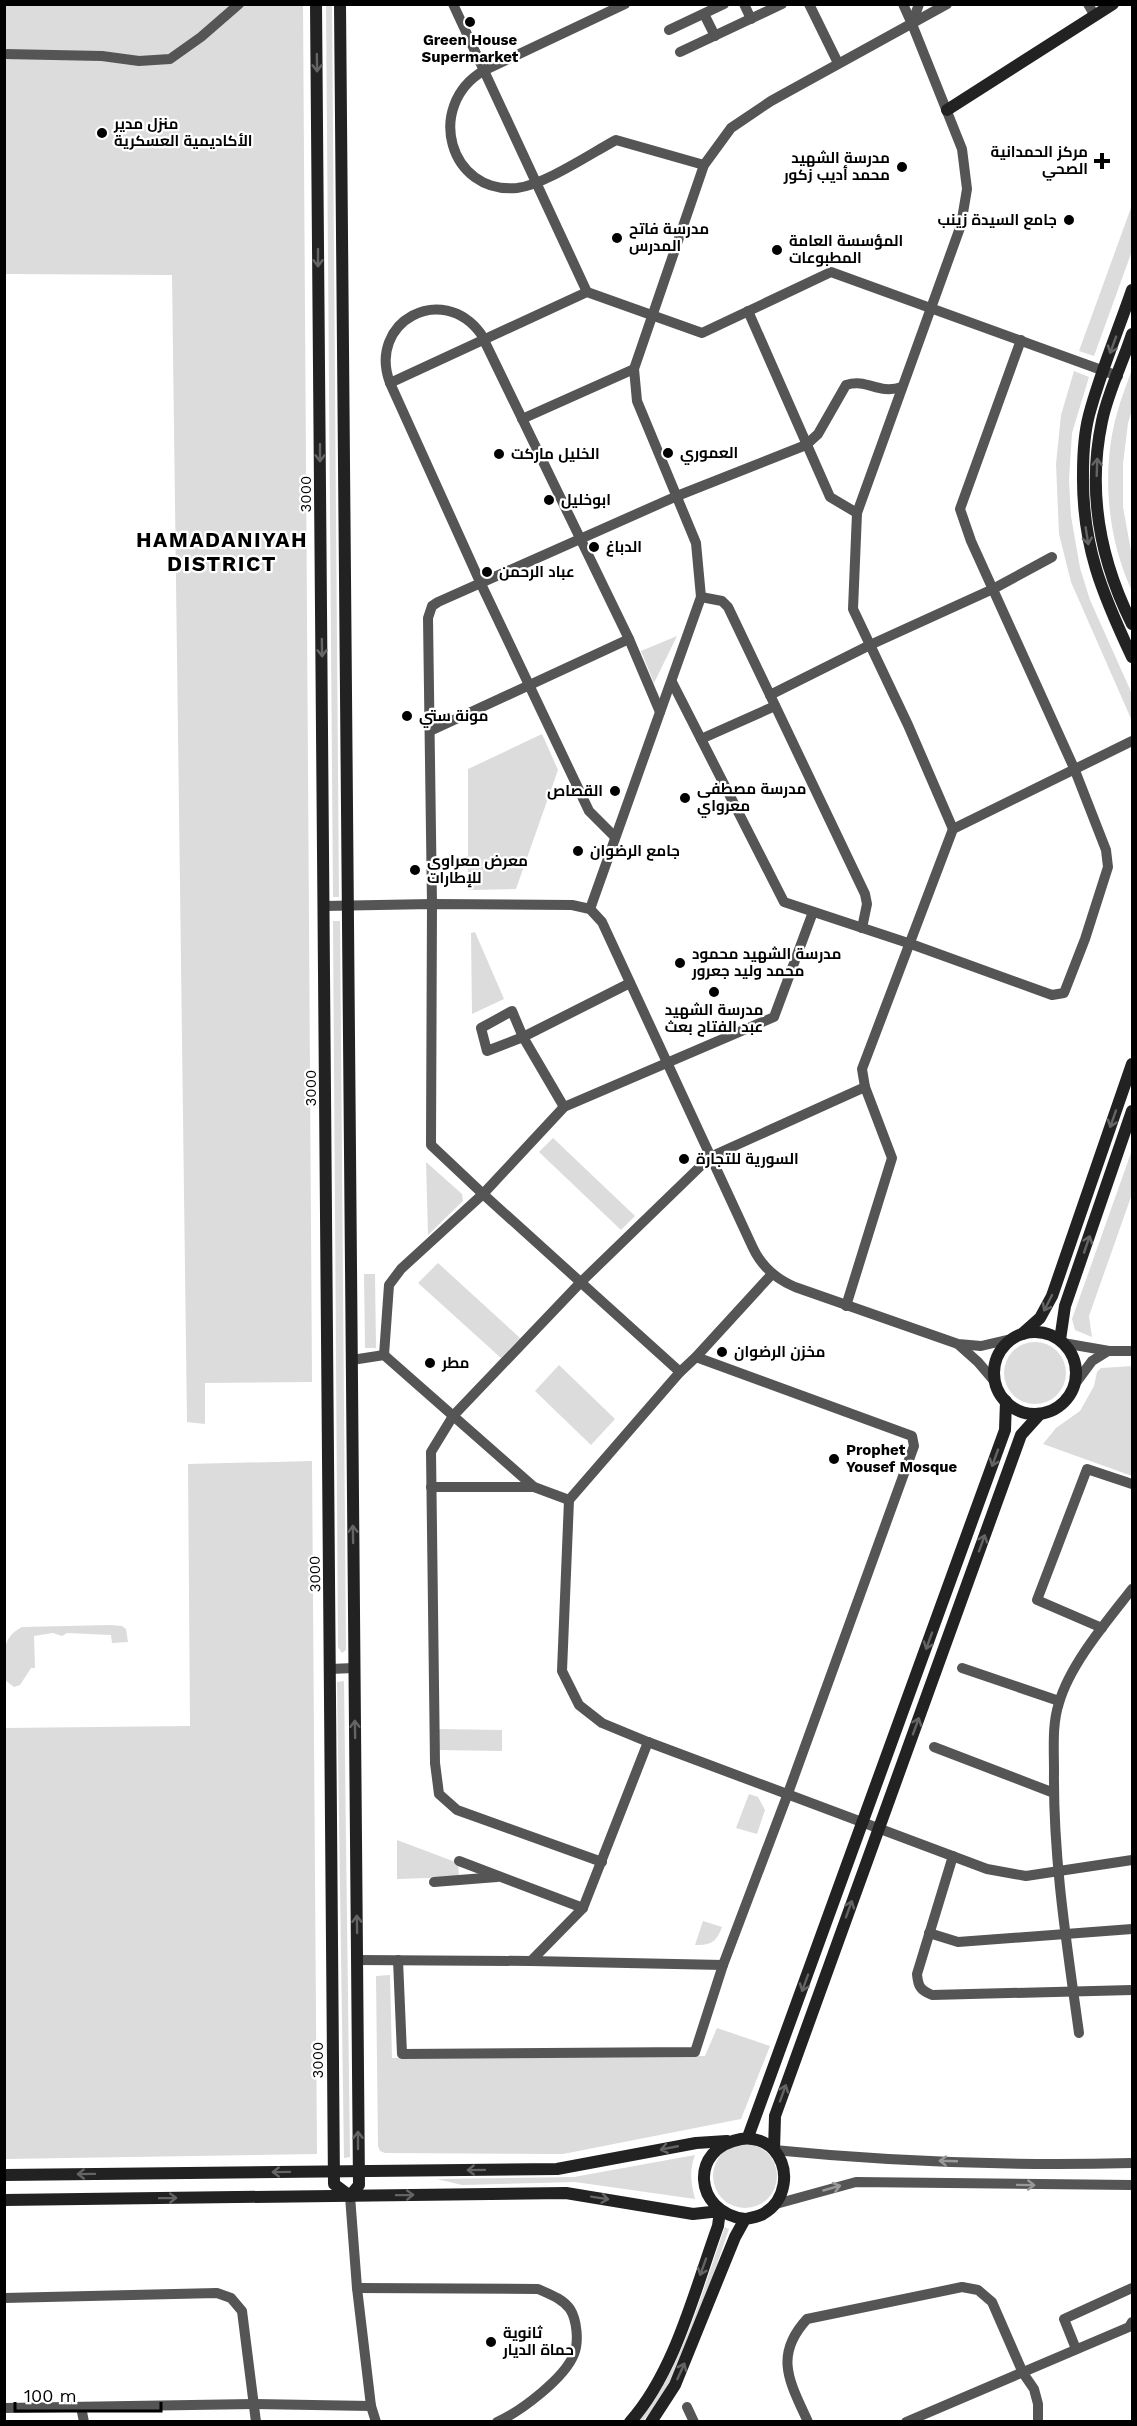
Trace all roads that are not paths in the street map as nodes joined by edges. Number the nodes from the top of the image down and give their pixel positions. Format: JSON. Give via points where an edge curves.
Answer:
{"nodes":[{"id":1,"x":239,"y":4,"type":"edge"},
{"id":2,"x":316,"y":4,"type":"edge"},
{"id":3,"x":340,"y":4,"type":"edge"},
{"id":4,"x":453,"y":4,"type":"edge"},
{"id":5,"x":625,"y":4,"type":"edge"},
{"id":6,"x":724,"y":4,"type":"edge"},
{"id":7,"x":744,"y":4,"type":"edge"},
{"id":8,"x":782,"y":4,"type":"edge"},
{"id":9,"x":809,"y":4,"type":"edge"},
{"id":10,"x":903,"y":4,"type":"edge"},
{"id":11,"x":919,"y":4,"type":"edge"},
{"id":12,"x":947,"y":4,"type":"edge"},
{"id":13,"x":1088,"y":4,"type":"edge"},
{"id":14,"x":1113,"y":4,"type":"edge"},
{"id":15,"x":704,"y":14,"type":"junction"},
{"id":16,"x":1095,"y":16,"type":"junction"},
{"id":17,"x":751,"y":19,"type":"junction"},
{"id":18,"x":912,"y":24,"type":"junction"},
{"id":19,"x":669,"y":30,"type":"dead end"},
{"id":20,"x":715,"y":36,"type":"junction"},
{"id":21,"x":680,"y":52,"type":"dead end"},
{"id":22,"x":4,"y":54,"type":"edge"},
{"id":23,"x":838,"y":63,"type":"junction"},
{"id":24,"x":483,"y":71,"type":"junction"},
{"id":25,"x":947,"y":110,"type":"junction"},
{"id":26,"x":704,"y":165,"type":"junction"},
{"id":27,"x":536,"y":183,"type":"junction"},
{"id":28,"x":1132,"y":290,"type":"edge"},
{"id":29,"x":587,"y":292,"type":"junction"},
{"id":30,"x":930,"y":307,"type":"junction"},
{"id":31,"x":748,"y":311,"type":"junction"},
{"id":32,"x":652,"y":316,"type":"junction"},
{"id":33,"x":1132,"y":334,"type":"edge"},
{"id":34,"x":1021,"y":340,"type":"junction"},
{"id":35,"x":484,"y":341,"type":"junction"},
{"id":36,"x":634,"y":369,"type":"junction"},
{"id":37,"x":1104,"y":371,"type":"junction"},
{"id":38,"x":1118,"y":376,"type":"junction"},
{"id":39,"x":390,"y":383,"type":"junction"},
{"id":40,"x":902,"y":387,"type":"junction"},
{"id":41,"x":522,"y":419,"type":"junction"},
{"id":42,"x":807,"y":445,"type":"junction"},
{"id":43,"x":676,"y":496,"type":"junction"},
{"id":44,"x":857,"y":513,"type":"junction"},
{"id":45,"x":581,"y":540,"type":"junction"},
{"id":46,"x":1052,"y":557,"type":"dead end"},
{"id":47,"x":481,"y":584,"type":"junction"},
{"id":48,"x":993,"y":589,"type":"junction"},
{"id":49,"x":701,"y":597,"type":"junction"},
{"id":50,"x":1132,"y":624,"type":"edge"},
{"id":51,"x":629,"y":639,"type":"junction"},
{"id":52,"x":870,"y":645,"type":"junction"},
{"id":53,"x":1132,"y":657,"type":"edge"},
{"id":54,"x":672,"y":682,"type":"junction"},
{"id":55,"x":529,"y":685,"type":"junction"},
{"id":56,"x":770,"y":695,"type":"junction"},
{"id":57,"x":775,"y":705,"type":"junction"},
{"id":58,"x":660,"y":712,"type":"junction"},
{"id":59,"x":430,"y":731,"type":"junction"},
{"id":60,"x":701,"y":739,"type":"junction"},
{"id":61,"x":1132,"y":741,"type":"edge"},
{"id":62,"x":1074,"y":768,"type":"junction"},
{"id":63,"x":953,"y":829,"type":"junction"},
{"id":64,"x":615,"y":837,"type":"junction"},
{"id":65,"x":432,"y":904,"type":"junction"},
{"id":66,"x":324,"y":906,"type":"junction"},
{"id":67,"x":348,"y":906,"type":"junction"},
{"id":68,"x":590,"y":909,"type":"junction"},
{"id":69,"x":813,"y":912,"type":"junction"},
{"id":70,"x":862,"y":928,"type":"junction"},
{"id":71,"x":911,"y":944,"type":"junction"},
{"id":72,"x":630,"y":983,"type":"junction"},
{"id":73,"x":666,"y":1062,"type":"junction"},
{"id":74,"x":1132,"y":1064,"type":"edge"},
{"id":75,"x":865,"y":1088,"type":"junction"},
{"id":76,"x":564,"y":1107,"type":"junction"},
{"id":77,"x":1132,"y":1111,"type":"edge"},
{"id":78,"x":710,"y":1157,"type":"junction"},
{"id":79,"x":483,"y":1194,"type":"junction"},
{"id":80,"x":772,"y":1274,"type":"junction"},
{"id":81,"x":581,"y":1282,"type":"junction"},
{"id":82,"x":846,"y":1306,"type":"junction"},
{"id":83,"x":1016,"y":1336,"type":"junction"},
{"id":84,"x":1062,"y":1342,"type":"junction"},
{"id":85,"x":958,"y":1344,"type":"junction"},
{"id":86,"x":1109,"y":1351,"type":"junction"},
{"id":87,"x":1132,"y":1351,"type":"edge"},
{"id":88,"x":384,"y":1355,"type":"junction"},
{"id":89,"x":696,"y":1358,"type":"junction"},
{"id":90,"x":352,"y":1360,"type":"junction"},
{"id":91,"x":680,"y":1372,"type":"junction"},
{"id":92,"x":995,"y":1382,"type":"junction"},
{"id":93,"x":1075,"y":1384,"type":"junction"},
{"id":94,"x":1006,"y":1401,"type":"junction"},
{"id":95,"x":1040,"y":1413,"type":"junction"},
{"id":96,"x":453,"y":1416,"type":"junction"},
{"id":97,"x":1132,"y":1484,"type":"edge"},
{"id":98,"x":430,"y":1487,"type":"junction"},
{"id":99,"x":534,"y":1487,"type":"junction"},
{"id":100,"x":569,"y":1500,"type":"junction"},
{"id":101,"x":1132,"y":1589,"type":"edge"},
{"id":102,"x":1102,"y":1628,"type":"junction"},
{"id":103,"x":354,"y":1668,"type":"junction"},
{"id":104,"x":962,"y":1668,"type":"dead end"},
{"id":105,"x":330,"y":1669,"type":"junction"},
{"id":106,"x":1059,"y":1701,"type":"junction"},
{"id":107,"x":648,"y":1742,"type":"junction"},
{"id":108,"x":934,"y":1747,"type":"dead end"},
{"id":109,"x":1054,"y":1793,"type":"junction"},
{"id":110,"x":788,"y":1796,"type":"junction"},
{"id":111,"x":864,"y":1821,"type":"junction"},
{"id":112,"x":879,"y":1827,"type":"junction"},
{"id":113,"x":953,"y":1856,"type":"junction"},
{"id":114,"x":1132,"y":1860,"type":"edge"},
{"id":115,"x":459,"y":1861,"type":"dead end"},
{"id":116,"x":602,"y":1862,"type":"junction"},
{"id":117,"x":1057,"y":1872,"type":"junction"},
{"id":118,"x":502,"y":1877,"type":"junction"},
{"id":119,"x":434,"y":1882,"type":"dead end"},
{"id":120,"x":583,"y":1908,"type":"junction"},
{"id":121,"x":1132,"y":1929,"type":"edge"},
{"id":122,"x":929,"y":1933,"type":"junction"},
{"id":123,"x":1066,"y":1935,"type":"junction"},
{"id":124,"x":357,"y":1960,"type":"junction"},
{"id":125,"x":398,"y":1960,"type":"junction"},
{"id":126,"x":531,"y":1961,"type":"junction"},
{"id":127,"x":723,"y":1965,"type":"junction"},
{"id":128,"x":1132,"y":1990,"type":"edge"},
{"id":129,"x":1073,"y":1993,"type":"junction"},
{"id":130,"x":1079,"y":2033,"type":"dead end"},
{"id":131,"x":748,"y":2138,"type":"junction"},
{"id":132,"x":727,"y":2141,"type":"junction"},
{"id":133,"x":774,"y":2150,"type":"junction"},
{"id":134,"x":1132,"y":2163,"type":"edge"},
{"id":135,"x":334,"y":2171,"type":"junction"},
{"id":136,"x":359,"y":2171,"type":"junction"},
{"id":137,"x":4,"y":2175,"type":"edge"},
{"id":138,"x":1132,"y":2185,"type":"edge"},
{"id":139,"x":350,"y":2196,"type":"junction"},
{"id":140,"x":4,"y":2200,"type":"edge"},
{"id":141,"x":776,"y":2204,"type":"junction"},
{"id":142,"x":720,"y":2211,"type":"junction"},
{"id":143,"x":746,"y":2219,"type":"junction"},
{"id":144,"x":357,"y":2288,"type":"junction"},
{"id":145,"x":1132,"y":2288,"type":"edge"},
{"id":146,"x":4,"y":2298,"type":"edge"},
{"id":147,"x":1132,"y":2322,"type":"edge"},
{"id":148,"x":1076,"y":2349,"type":"junction"},
{"id":149,"x":1023,"y":2373,"type":"junction"},
{"id":150,"x":254,"y":2404,"type":"junction"},
{"id":151,"x":371,"y":2406,"type":"junction"},
{"id":152,"x":81,"y":2407,"type":"junction"},
{"id":153,"x":687,"y":2407,"type":"dead end"},
{"id":154,"x":4,"y":2408,"type":"edge"},
{"id":155,"x":84,"y":2421,"type":"edge"},
{"id":156,"x":256,"y":2421,"type":"edge"},
{"id":157,"x":376,"y":2421,"type":"edge"},
{"id":158,"x":497,"y":2421,"type":"edge"},
{"id":159,"x":630,"y":2421,"type":"edge"},
{"id":160,"x":651,"y":2421,"type":"edge"},
{"id":161,"x":694,"y":2421,"type":"edge"},
{"id":162,"x":808,"y":2421,"type":"edge"},
{"id":163,"x":906,"y":2421,"type":"edge"},
{"id":164,"x":1038,"y":2421,"type":"edge"}],
"edges":[{"from":1,"to":22,"type":"street","via":[[170,59],[139,62],[102,56]]},
{"from":2,"to":66,"type":"street","name":"3000","one_way":true},
{"from":3,"to":67,"type":"street"},
{"from":4,"to":24,"type":"street"},
{"from":5,"to":24,"type":"street"},
{"from":6,"to":15,"type":"street"},
{"from":7,"to":17,"type":"street"},
{"from":8,"to":17,"type":"street"},
{"from":9,"to":23,"type":"street"},
{"from":10,"to":18,"type":"street"},
{"from":11,"to":18,"type":"street"},
{"from":12,"to":18,"type":"street"},
{"from":13,"to":16,"type":"street"},
{"from":14,"to":16,"type":"street"},
{"from":15,"to":19,"type":"street"},
{"from":15,"to":20,"type":"street"},
{"from":16,"to":25,"type":"street"},
{"from":17,"to":20,"type":"street"},
{"from":18,"to":23,"type":"street"},
{"from":18,"to":25,"type":"street"},
{"from":20,"to":21,"type":"street"},
{"from":23,"to":26,"type":"street","via":[[731,129]]},
{"from":24,"to":27,"type":"street"},
{"from":24,"to":27,"type":"street","via":[[462,89],[453,106],[450,134],[455,153],[473,175],[490,184],[508,188]]},
{"from":25,"to":30,"type":"street","via":[[962,149],[967,189],[961,225]]},
{"from":26,"to":27,"type":"street","via":[[616,140]]},
{"from":26,"to":32,"type":"street"},
{"from":27,"to":29,"type":"street"},
{"from":28,"to":37,"type":"street","one_way":true},
{"from":29,"to":32,"type":"street"},
{"from":29,"to":35,"type":"street"},
{"from":30,"to":31,"type":"street","via":[[831,272]]},
{"from":30,"to":34,"type":"street"},
{"from":30,"to":40,"type":"street"},
{"from":31,"to":32,"type":"street","via":[[702,333]]},
{"from":31,"to":42,"type":"street"},
{"from":32,"to":36,"type":"street"},
{"from":33,"to":38,"type":"street"},
{"from":34,"to":37,"type":"street"},
{"from":34,"to":48,"type":"street","via":[[960,509]]},
{"from":35,"to":39,"type":"street"},
{"from":35,"to":39,"type":"street","via":[[470,321],[456,313],[440,309],[416,313],[397,328],[389,342],[386,367]]},
{"from":35,"to":41,"type":"street"},
{"from":36,"to":41,"type":"street"},
{"from":36,"to":43,"type":"street","via":[[637,401]]},
{"from":37,"to":38,"type":"street"},
{"from":37,"to":53,"type":"street","one_way":true,"via":[[1088,416],[1083,497],[1096,573]]},
{"from":50,"to":38,"type":"street","one_way":true,"via":[[1108,568],[1095,495],[1102,419]]},
{"from":39,"to":47,"type":"street"},
{"from":40,"to":42,"type":"street","via":[[889,391],[858,381],[846,385],[818,434]]},
{"from":40,"to":44,"type":"street"},
{"from":41,"to":45,"type":"street"},
{"from":42,"to":43,"type":"street"},
{"from":42,"to":44,"type":"street","via":[[830,497]]},
{"from":43,"to":45,"type":"street"},
{"from":43,"to":49,"type":"street","via":[[696,543]]},
{"from":44,"to":52,"type":"street","via":[[853,609]]},
{"from":45,"to":47,"type":"street"},
{"from":45,"to":51,"type":"street"},
{"from":46,"to":48,"type":"street"},
{"from":47,"to":55,"type":"street"},
{"from":47,"to":59,"type":"street","via":[[432,606],[428,618]]},
{"from":48,"to":52,"type":"street"},
{"from":48,"to":62,"type":"street"},
{"from":49,"to":54,"type":"street"},
{"from":49,"to":56,"type":"street","via":[[722,601],[728,607]]},
{"from":51,"to":55,"type":"street"},
{"from":51,"to":58,"type":"street"},
{"from":52,"to":56,"type":"street"},
{"from":52,"to":63,"type":"street"},
{"from":54,"to":58,"type":"street"},
{"from":54,"to":60,"type":"street"},
{"from":55,"to":59,"type":"street"},
{"from":55,"to":64,"type":"street","via":[[589,811]]},
{"from":56,"to":57,"type":"street"},
{"from":57,"to":60,"type":"street"},
{"from":57,"to":70,"type":"street","via":[[865,894]]},
{"from":58,"to":64,"type":"street"},
{"from":59,"to":65,"type":"street"},
{"from":60,"to":69,"type":"street","via":[[784,902]]},
{"from":61,"to":62,"type":"street"},
{"from":62,"to":63,"type":"street"},
{"from":62,"to":71,"type":"street","via":[[1106,850],[1108,867],[1064,993],[1052,995]]},
{"from":63,"to":71,"type":"street"},
{"from":64,"to":68,"type":"street"},
{"from":65,"to":67,"type":"street"},
{"from":65,"to":68,"type":"street","via":[[572,905]]},
{"from":65,"to":79,"type":"street","via":[[431,1145]]},
{"from":66,"to":67,"type":"street"},
{"from":66,"to":105,"type":"street","name":"3000"},
{"from":67,"to":90,"type":"street"},
{"from":68,"to":72,"type":"street","via":[[602,922]]},
{"from":69,"to":70,"type":"street"},
{"from":69,"to":73,"type":"street","via":[[774,1017]]},
{"from":70,"to":71,"type":"street"},
{"from":71,"to":75,"type":"street","via":[[862,1070]]},
{"from":72,"to":73,"type":"street"},
{"from":72,"to":76,"type":"street","via":[[523,1037]]},
{"from":73,"to":76,"type":"street"},
{"from":73,"to":78,"type":"street"},
{"from":74,"to":83,"type":"street","one_way":true,"via":[[1052,1296],[1040,1318]]},
{"from":75,"to":78,"type":"street"},
{"from":75,"to":82,"type":"street","via":[[892,1158]]},
{"from":76,"to":79,"type":"street"},
{"from":84,"to":77,"type":"street","one_way":true,"via":[[1065,1306]]},
{"from":78,"to":80,"type":"street","via":[[756,1255]]},
{"from":78,"to":81,"type":"street"},
{"from":79,"to":81,"type":"street"},
{"from":79,"to":88,"type":"street","via":[[401,1269],[389,1285]]},
{"from":80,"to":82,"type":"street","via":[[787,1284]]},
{"from":80,"to":89,"type":"street"},
{"from":81,"to":91,"type":"street"},
{"from":81,"to":96,"type":"street"},
{"from":82,"to":85,"type":"street"},
{"from":83,"to":84,"type":"street","via":[[1042,1332]]},
{"from":83,"to":85,"type":"street","via":[[981,1346]]},
{"from":83,"to":92,"type":"street","via":[[996,1358]]},
{"from":84,"to":86,"type":"street"},
{"from":84,"to":93,"type":"street","via":[[1075,1362]]},
{"from":85,"to":92,"type":"street"},
{"from":86,"to":87,"type":"street"},
{"from":86,"to":93,"type":"street","via":[[1092,1361]]},
{"from":88,"to":90,"type":"street"},
{"from":88,"to":96,"type":"street"},
{"from":89,"to":91,"type":"street"},
{"from":89,"to":110,"type":"street","via":[[912,1436],[914,1446]]},
{"from":103,"to":90,"type":"street","one_way":true},
{"from":91,"to":100,"type":"street"},
{"from":92,"to":94,"type":"street"},
{"from":93,"to":95,"type":"street","via":[[1062,1404]]},
{"from":94,"to":95,"type":"street","via":[[1021,1411]]},
{"from":94,"to":111,"type":"street","one_way":true,"via":[[1005,1430]]},
{"from":112,"to":95,"type":"street","one_way":true,"via":[[1021,1436]]},
{"from":96,"to":98,"type":"street","via":[[431,1452]]},
{"from":96,"to":99,"type":"street"},
{"from":97,"to":102,"type":"street","via":[[1087,1469],[1037,1600]]},
{"from":98,"to":99,"type":"street"},
{"from":98,"to":116,"type":"street","via":[[435,1764],[439,1794],[457,1810]]},
{"from":99,"to":100,"type":"street"},
{"from":100,"to":107,"type":"street","via":[[562,1671],[579,1705],[602,1723]]},
{"from":101,"to":102,"type":"street"},
{"from":102,"to":106,"type":"street"},
{"from":103,"to":105,"type":"street"},
{"from":124,"to":103,"type":"street","one_way":true},
{"from":104,"to":106,"type":"street"},
{"from":105,"to":135,"type":"street","name":"3000"},
{"from":106,"to":109,"type":"street"},
{"from":107,"to":110,"type":"street"},
{"from":107,"to":116,"type":"street"},
{"from":108,"to":109,"type":"street"},
{"from":109,"to":117,"type":"street"},
{"from":110,"to":111,"type":"street"},
{"from":110,"to":127,"type":"street"},
{"from":111,"to":112,"type":"street"},
{"from":111,"to":131,"type":"street","one_way":true},
{"from":112,"to":113,"type":"street"},
{"from":133,"to":112,"type":"street","one_way":true,"via":[[775,2116]]},
{"from":113,"to":117,"type":"street","via":[[987,1869],[1026,1875]]},
{"from":113,"to":122,"type":"street"},
{"from":114,"to":117,"type":"street"},
{"from":115,"to":118,"type":"street"},
{"from":116,"to":120,"type":"street"},
{"from":117,"to":123,"type":"street"},
{"from":118,"to":119,"type":"street"},
{"from":118,"to":120,"type":"street"},
{"from":120,"to":126,"type":"street"},
{"from":121,"to":123,"type":"street"},
{"from":122,"to":123,"type":"street","via":[[958,1942]]},
{"from":122,"to":129,"type":"street","via":[[917,1974],[922,1991],[932,1995]]},
{"from":123,"to":129,"type":"street"},
{"from":124,"to":125,"type":"street"},
{"from":136,"to":124,"type":"street","one_way":true},
{"from":125,"to":126,"type":"street"},
{"from":125,"to":127,"type":"street","via":[[402,2054],[695,2052]]},
{"from":126,"to":127,"type":"street"},
{"from":128,"to":129,"type":"street"},
{"from":129,"to":130,"type":"street"},
{"from":131,"to":132,"type":"street"},
{"from":131,"to":133,"type":"street","via":[[762,2141]]},
{"from":132,"to":136,"type":"street","one_way":true,"via":[[696,2143],[557,2169]]},
{"from":132,"to":142,"type":"street","via":[[714,2151],[705,2166],[706,2191]]},
{"from":134,"to":133,"type":"street","one_way":true,"via":[[1042,2165],[844,2157]]},
{"from":133,"to":141,"type":"street","via":[[783,2167],[784,2187]]},
{"from":135,"to":136,"type":"street"},
{"from":135,"to":137,"type":"street","one_way":true},
{"from":135,"to":139,"type":"street","name":"3000","via":[[334,2184]]},
{"from":136,"to":139,"type":"street","via":[[359,2185]]},
{"from":141,"to":138,"type":"street","one_way":true,"via":[[856,2182]]},
{"from":140,"to":139,"type":"street","one_way":true},
{"from":139,"to":142,"type":"street","one_way":true,"via":[[566,2193],[693,2214]]},
{"from":139,"to":144,"type":"street"},
{"from":141,"to":143,"type":"street","via":[[762,2215]]},
{"from":142,"to":143,"type":"street"},
{"from":142,"to":159,"type":"street","one_way":true,"via":[[718,2226],[661,2377]]},
{"from":160,"to":143,"type":"street","one_way":true,"via":[[675,2385],[735,2237]]},
{"from":144,"to":151,"type":"street"},
{"from":144,"to":158,"type":"street","via":[[538,2289],[570,2309],[577,2328],[575,2354],[537,2396]]},
{"from":145,"to":148,"type":"street","via":[[1064,2319]]},
{"from":146,"to":150,"type":"street","via":[[217,2293],[231,2298],[242,2311]]},
{"from":147,"to":148,"type":"street","via":[[1129,2327]]},
{"from":148,"to":149,"type":"street"},
{"from":149,"to":162,"type":"street","via":[[992,2302],[978,2290],[962,2287],[807,2319],[789,2347],[786,2365]]},
{"from":149,"to":163,"type":"street"},
{"from":149,"to":164,"type":"street","via":[[1034,2389]]},
{"from":150,"to":151,"type":"street"},
{"from":150,"to":152,"type":"street"},
{"from":150,"to":156,"type":"street"},
{"from":151,"to":157,"type":"street"},
{"from":152,"to":154,"type":"street"},
{"from":152,"to":155,"type":"street"},
{"from":153,"to":161,"type":"street"}]}
